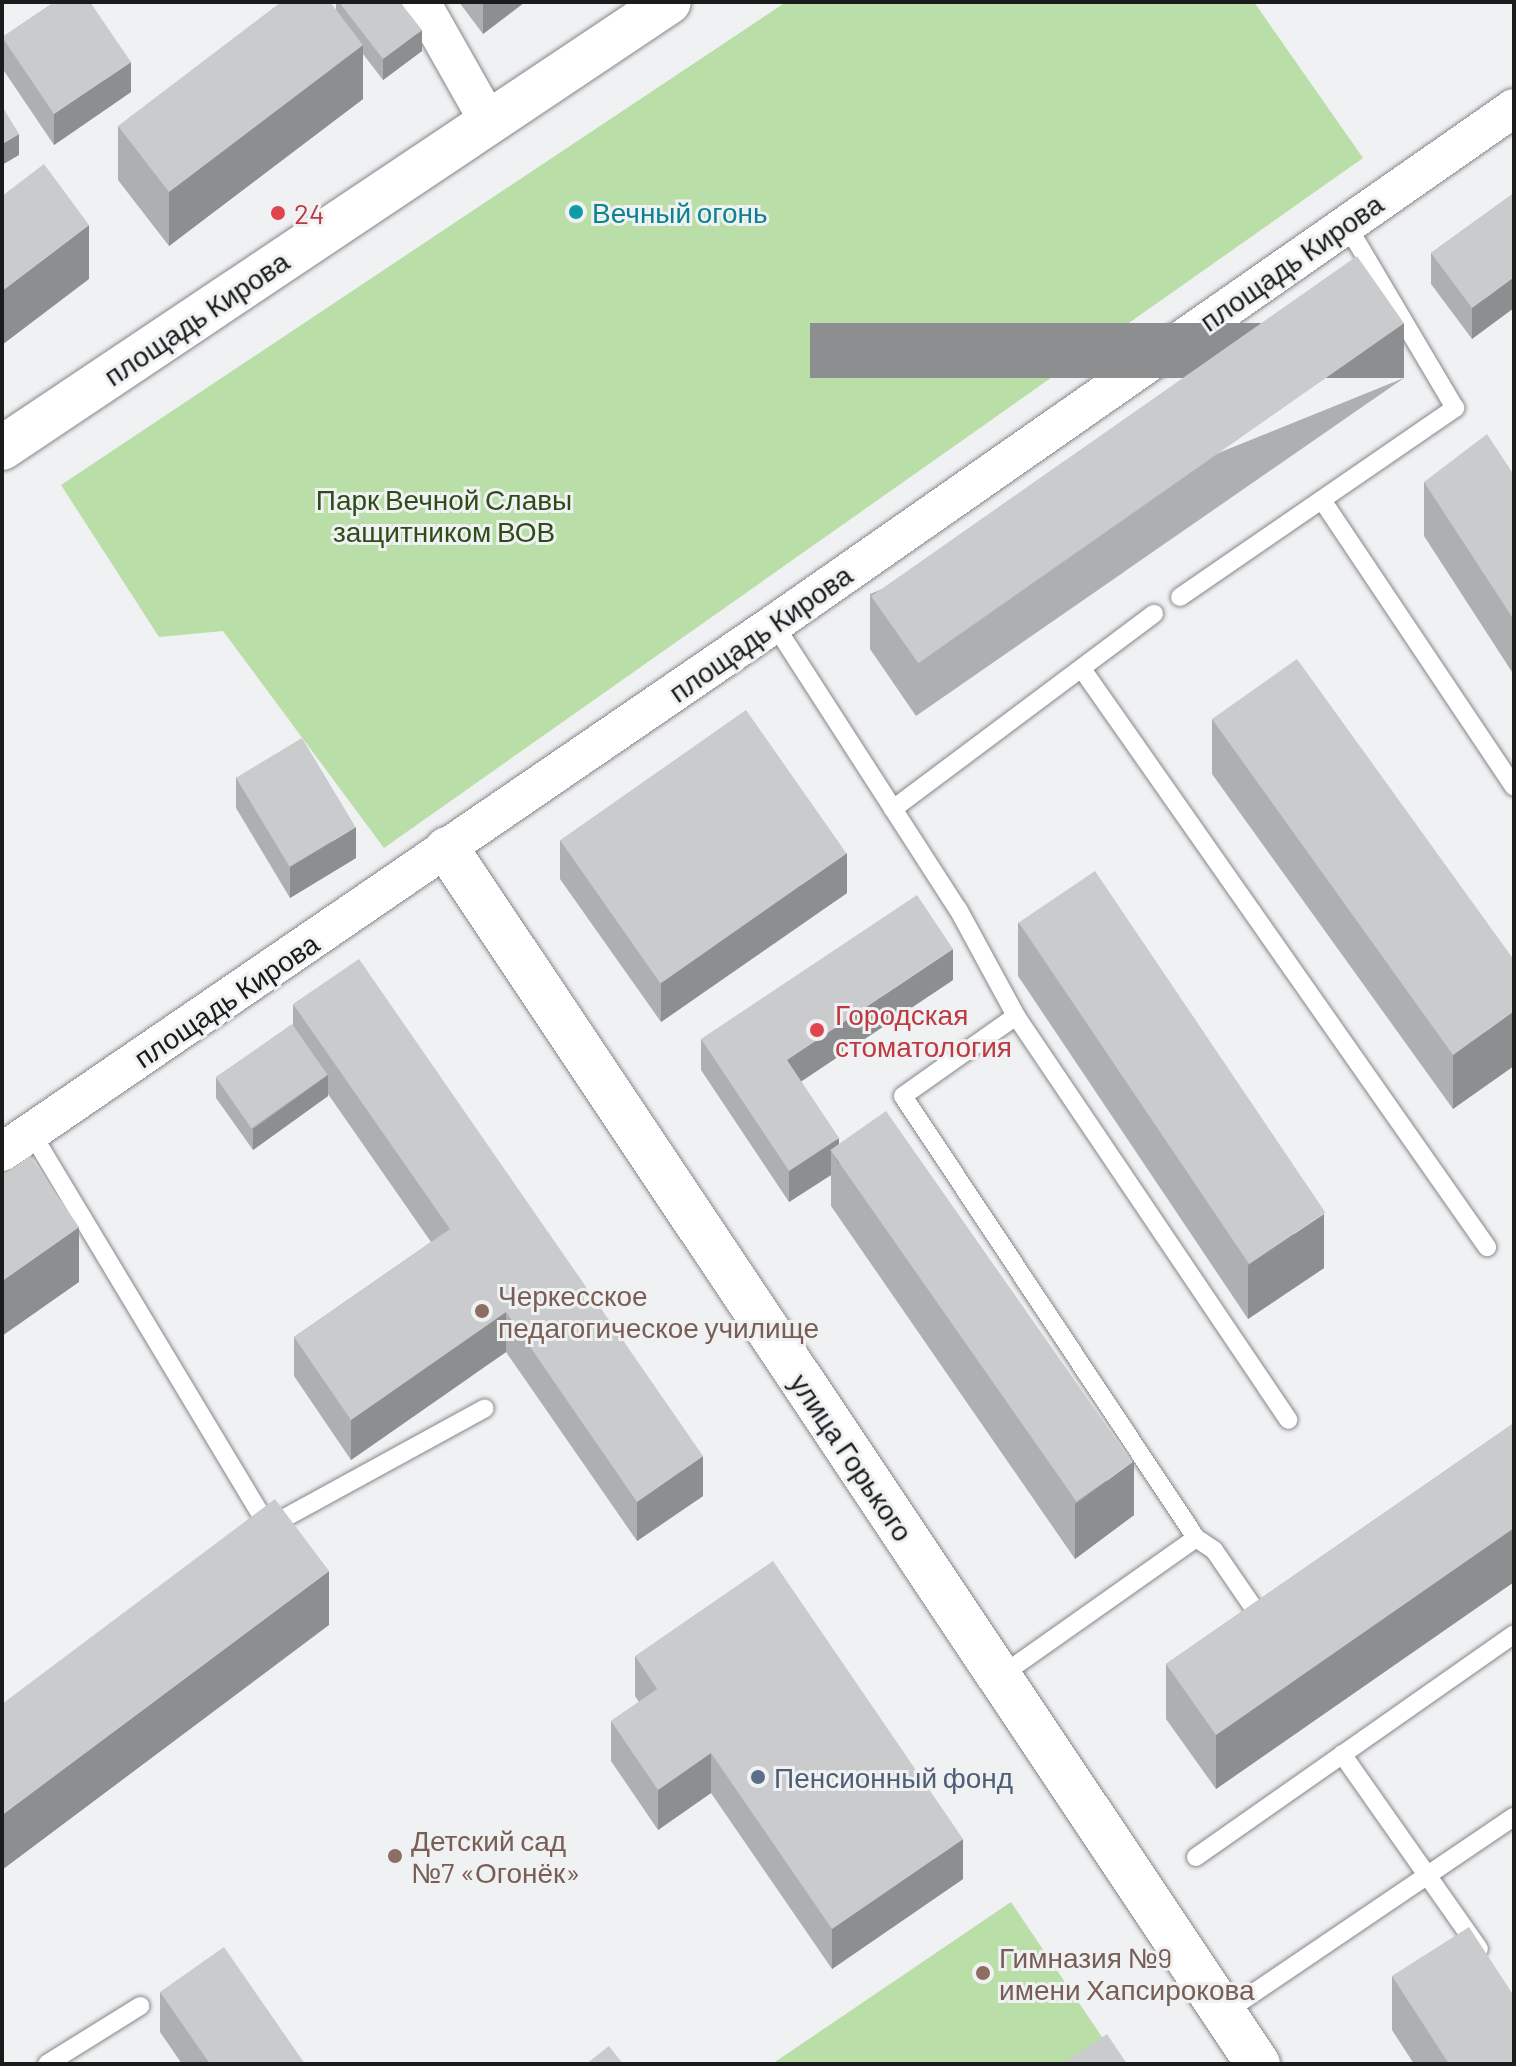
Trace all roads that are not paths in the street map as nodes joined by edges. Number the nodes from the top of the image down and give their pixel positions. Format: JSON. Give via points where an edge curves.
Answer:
{"nodes":[{"id":1,"x":421,"y":2,"type":"edge"},
{"id":2,"x":669,"y":2,"type":"edge"},
{"id":3,"x":1514,"y":108,"type":"edge"},
{"id":4,"x":489,"y":122,"type":"junction"},
{"id":5,"x":1346,"y":224,"type":"junction"},
{"id":6,"x":2,"y":448,"type":"edge"},
{"id":7,"x":1322,"y":500,"type":"junction"},
{"id":8,"x":1180,"y":597,"type":"dead end"},
{"id":9,"x":1154,"y":614,"type":"dead end"},
{"id":10,"x":774,"y":624,"type":"junction"},
{"id":11,"x":1082,"y":669,"type":"junction"},
{"id":12,"x":1514,"y":787,"type":"edge"},
{"id":13,"x":893,"y":809,"type":"junction"},
{"id":14,"x":447,"y":849,"type":"junction"},
{"id":15,"x":1016,"y":1016,"type":"junction"},
{"id":16,"x":17,"y":1142,"type":"edge"},
{"id":17,"x":1487,"y":1247,"type":"dead end"},
{"id":18,"x":485,"y":1408,"type":"dead end"},
{"id":19,"x":1288,"y":1420,"type":"dead end"},
{"id":20,"x":1196,"y":1538,"type":"junction"},
{"id":21,"x":1264,"y":1623,"type":"edge"},
{"id":22,"x":1514,"y":1634,"type":"edge"},
{"id":23,"x":999,"y":1677,"type":"junction"},
{"id":24,"x":1342,"y":1754,"type":"junction"},
{"id":25,"x":1514,"y":1817,"type":"edge"},
{"id":26,"x":1196,"y":1857,"type":"dead end"},
{"id":27,"x":1429,"y":1874,"type":"junction"},
{"id":28,"x":1489,"y":1963,"type":"edge"},
{"id":29,"x":140,"y":2006,"type":"dead end"},
{"id":30,"x":1224,"y":2013,"type":"junction"},
{"id":31,"x":47,"y":2064,"type":"edge"},
{"id":32,"x":1258,"y":2064,"type":"edge"}],
"edges":[{"from":1,"to":4,"type":"street"},
{"from":2,"to":4,"type":"street","name":"площадь Кирова"},
{"from":3,"to":5,"type":"street","name":"площадь Кирова"},
{"from":4,"to":6,"type":"street","name":"площадь Кирова"},
{"from":5,"to":7,"type":"lane","via":[[1455,408]]},
{"from":5,"to":10,"type":"street","name":"площадь Кирова"},
{"from":7,"to":8,"type":"lane"},
{"from":7,"to":12,"type":"lane"},
{"from":9,"to":11,"type":"lane"},
{"from":10,"to":13,"type":"lane"},
{"from":10,"to":14,"type":"street","name":"площадь Кирова"},
{"from":11,"to":13,"type":"lane"},
{"from":11,"to":17,"type":"lane"},
{"from":13,"to":15,"type":"lane","via":[[958,909]]},
{"from":14,"to":16,"type":"street","name":"площадь Кирова"},
{"from":14,"to":23,"type":"street","name":"улица Горького"},
{"from":15,"to":19,"type":"lane"},
{"from":15,"to":20,"type":"lane","via":[[903,1096]]},
{"from":16,"to":18,"type":"lane","via":[[268,1527]]},
{"from":20,"to":21,"type":"lane","via":[[1214,1550]]},
{"from":20,"to":23,"type":"lane"},
{"from":22,"to":24,"type":"lane"},
{"from":23,"to":30,"type":"street","name":"улица Горького"},
{"from":24,"to":26,"type":"lane"},
{"from":24,"to":27,"type":"lane"},
{"from":25,"to":27,"type":"lane"},
{"from":27,"to":28,"type":"lane"},
{"from":27,"to":30,"type":"lane"},
{"from":29,"to":31,"type":"lane"},
{"from":30,"to":32,"type":"street","name":"улица Горького"}]}
